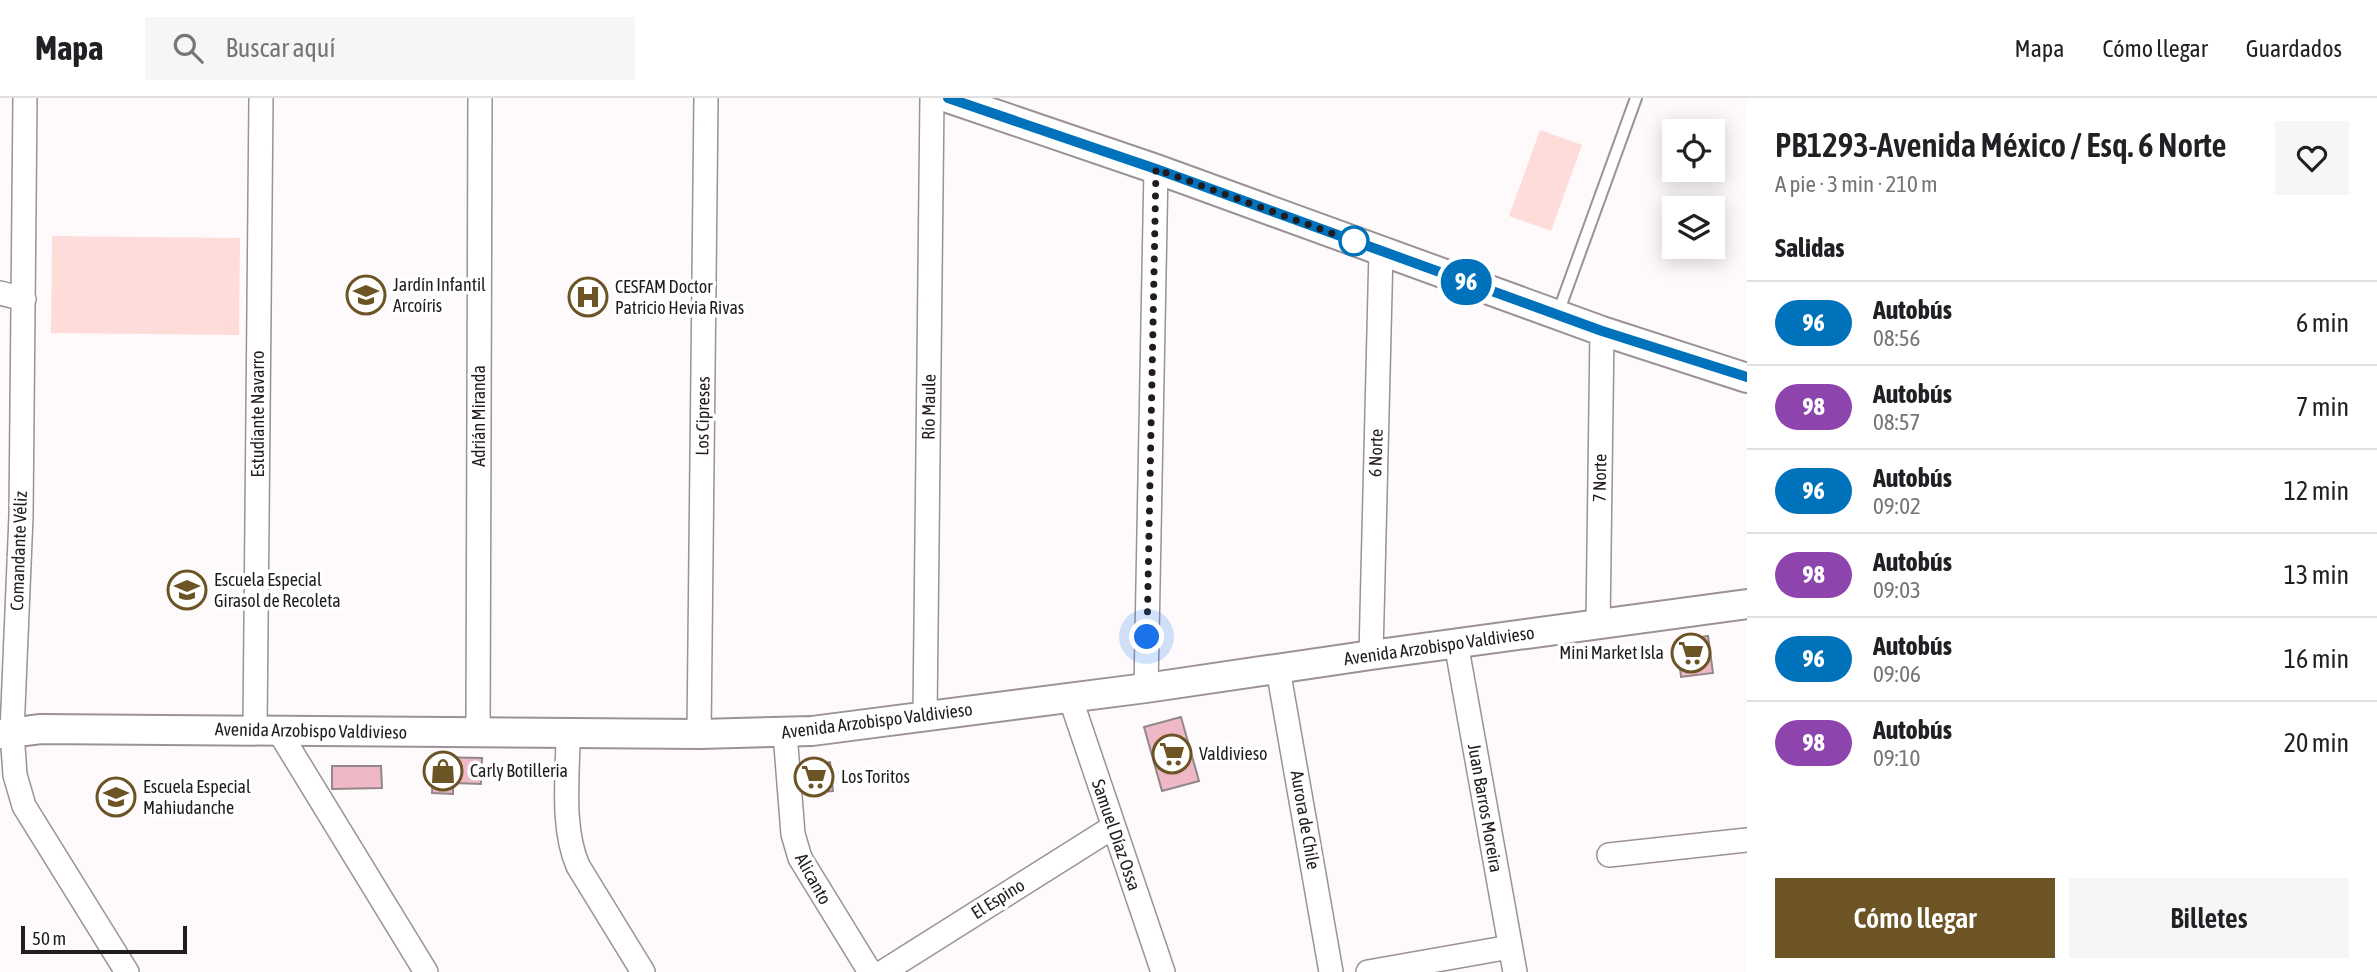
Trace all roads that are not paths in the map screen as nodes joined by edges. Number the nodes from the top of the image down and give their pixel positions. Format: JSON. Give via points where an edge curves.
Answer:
{"nodes":[{"id":1,"x":25,"y":98,"type":"edge"},
{"id":2,"x":261,"y":98,"type":"edge"},
{"id":3,"x":480,"y":98,"type":"edge"},
{"id":4,"x":706,"y":98,"type":"edge"},
{"id":5,"x":932,"y":98,"type":"edge"},
{"id":6,"x":948,"y":98,"type":"edge"},
{"id":7,"x":1636,"y":98,"type":"edge"},
{"id":8,"x":1156,"y":169,"type":"junction"},
{"id":9,"x":1381,"y":251,"type":"junction"},
{"id":10,"x":0,"y":293,"type":"edge"},
{"id":11,"x":24,"y":299,"type":"junction"},
{"id":12,"x":1557,"y":315,"type":"junction"},
{"id":13,"x":1602,"y":331,"type":"junction"},
{"id":14,"x":1747,"y":377,"type":"edge"},
{"id":15,"x":10,"y":513,"type":"edge"},
{"id":16,"x":1747,"y":604,"type":"edge"},
{"id":17,"x":1598,"y":624,"type":"junction"},
{"id":18,"x":1456,"y":643,"type":"junction"},
{"id":19,"x":1371,"y":655,"type":"junction"},
{"id":20,"x":1279,"y":668,"type":"junction"},
{"id":21,"x":1146,"y":688,"type":"junction"},
{"id":22,"x":1070,"y":697,"type":"junction"},
{"id":23,"x":925,"y":716,"type":"junction"},
{"id":24,"x":4,"y":729,"type":"edge"},
{"id":25,"x":266,"y":730,"type":"junction"},
{"id":26,"x":478,"y":733,"type":"junction"},
{"id":27,"x":785,"y":733,"type":"junction"},
{"id":28,"x":568,"y":734,"type":"junction"},
{"id":29,"x":699,"y":734,"type":"junction"},
{"id":30,"x":1113,"y":827,"type":"junction"},
{"id":31,"x":1747,"y":841,"type":"edge"},
{"id":32,"x":1609,"y":855,"type":"dead end"},
{"id":33,"x":1510,"y":947,"type":"junction"},
{"id":34,"x":127,"y":972,"type":"edge"},
{"id":35,"x":426,"y":972,"type":"edge"},
{"id":36,"x":643,"y":972,"type":"edge"},
{"id":37,"x":870,"y":972,"type":"edge"},
{"id":38,"x":883,"y":972,"type":"edge"},
{"id":39,"x":1163,"y":972,"type":"edge"},
{"id":40,"x":1331,"y":972,"type":"edge"},
{"id":41,"x":1368,"y":972,"type":"edge"},
{"id":42,"x":1515,"y":972,"type":"edge"}],
"edges":[{"from":1,"to":11,"type":"street","name":"Comandante Véliz"},
{"from":2,"to":25,"type":"street","name":"Estudiante Navarro"},
{"from":3,"to":26,"type":"street","name":"Adrián Miranda"},
{"from":4,"to":29,"type":"street","name":"Los Cipreses"},
{"from":5,"to":23,"type":"street","name":"Río Maule"},
{"from":6,"to":8,"type":"street"},
{"from":7,"to":12,"type":"lane"},
{"from":8,"to":9,"type":"street"},
{"from":8,"to":21,"type":"street"},
{"from":9,"to":12,"type":"street"},
{"from":9,"to":19,"type":"street","name":"6 Norte"},
{"from":10,"to":11,"type":"street"},
{"from":11,"to":15,"type":"street","name":"Comandante Véliz"},
{"from":12,"to":13,"type":"street"},
{"from":13,"to":14,"type":"street"},
{"from":13,"to":17,"type":"street","name":"7 Norte"},
{"from":15,"to":24,"type":"street","name":"Comandante Véliz"},
{"from":16,"to":17,"type":"street","name":"Avenida Arzobispo Valdivieso"},
{"from":17,"to":18,"type":"street","name":"Avenida Arzobispo Valdivieso"},
{"from":18,"to":19,"type":"street","name":"Avenida Arzobispo Valdivieso"},
{"from":18,"to":33,"type":"street","name":"Juan Barros Moreira"},
{"from":19,"to":20,"type":"street","name":"Avenida Arzobispo Valdivieso"},
{"from":20,"to":21,"type":"street","name":"Avenida Arzobispo Valdivieso"},
{"from":20,"to":40,"type":"street","name":"Aurora de Chile"},
{"from":21,"to":22,"type":"street","name":"Avenida Arzobispo Valdivieso"},
{"from":22,"to":23,"type":"street","name":"Avenida Arzobispo Valdivieso"},
{"from":22,"to":30,"type":"street","name":"Samuel Díaz Ossa"},
{"from":23,"to":27,"type":"street","name":"Avenida Arzobispo Valdivieso"},
{"from":24,"to":25,"type":"street","name":"Avenida Arzobispo Valdivieso"},
{"from":24,"to":34,"type":"street","name":"Comandante Véliz","via":[[24,806]]},
{"from":25,"to":26,"type":"street","name":"Avenida Arzobispo Valdivieso"},
{"from":25,"to":35,"type":"street"},
{"from":26,"to":28,"type":"street","name":"Avenida Arzobispo Valdivieso"},
{"from":27,"to":29,"type":"street","name":"Avenida Arzobispo Valdivieso"},
{"from":27,"to":37,"type":"street","name":"Alicanto","via":[[796,846],[805,869]]},
{"from":28,"to":29,"type":"street","name":"Avenida Arzobispo Valdivieso"},
{"from":28,"to":36,"type":"street","via":[[571,849]]},
{"from":30,"to":38,"type":"street","name":"El Espino"},
{"from":30,"to":39,"type":"street","name":"Samuel Díaz Ossa"},
{"from":31,"to":32,"type":"street"},
{"from":33,"to":41,"type":"street"},
{"from":33,"to":42,"type":"street","name":"Juan Barros Moreira"}]}
